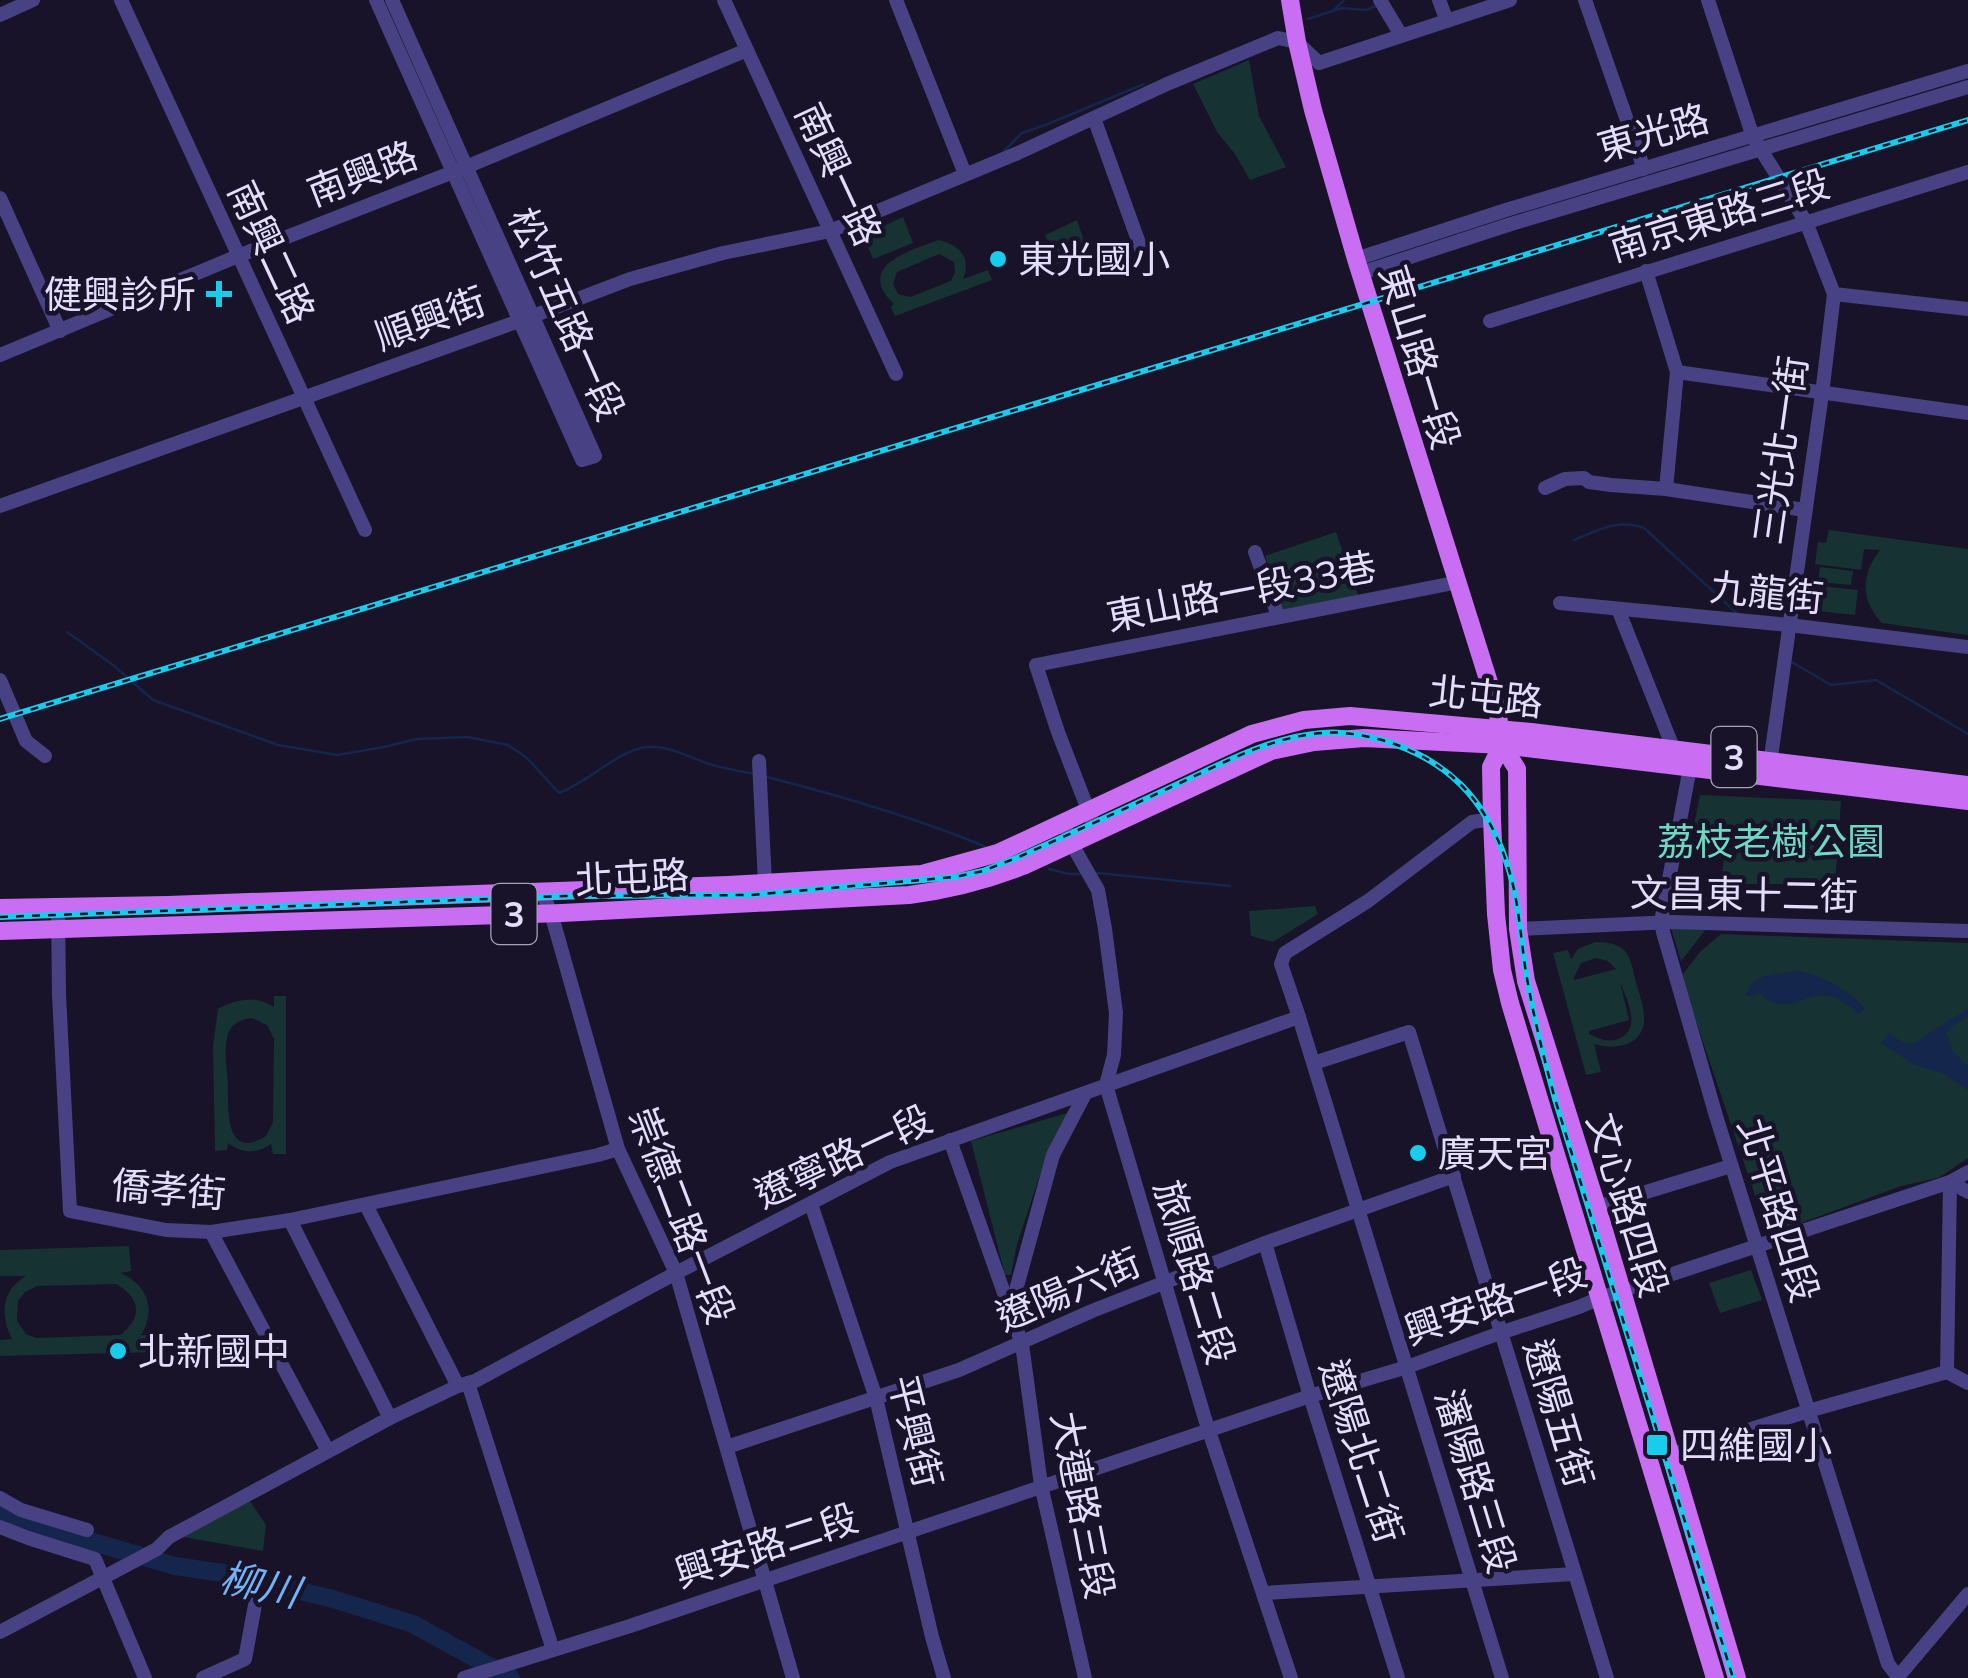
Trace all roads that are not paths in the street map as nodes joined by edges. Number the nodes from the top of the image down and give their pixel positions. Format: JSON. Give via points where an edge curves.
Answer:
{"nodes":[{"id":1,"x":33,"y":0,"type":"edge"},
{"id":2,"x":121,"y":0,"type":"edge"},
{"id":3,"x":376,"y":0,"type":"edge"},
{"id":4,"x":724,"y":0,"type":"edge"},
{"id":5,"x":896,"y":0,"type":"edge"},
{"id":6,"x":1290,"y":0,"type":"edge"},
{"id":7,"x":1380,"y":0,"type":"edge"},
{"id":8,"x":1439,"y":0,"type":"edge"},
{"id":9,"x":1510,"y":0,"type":"edge"},
{"id":10,"x":1584,"y":0,"type":"edge"},
{"id":11,"x":1708,"y":0,"type":"edge"},
{"id":12,"x":397,"y":2,"type":"edge"},
{"id":13,"x":0,"y":15,"type":"edge"},
{"id":14,"x":1446,"y":21,"type":"junction"},
{"id":15,"x":1401,"y":36,"type":"junction"},
{"id":16,"x":1297,"y":42,"type":"junction"},
{"id":17,"x":747,"y":50,"type":"junction"},
{"id":18,"x":1968,"y":71,"type":"edge"},
{"id":19,"x":1968,"y":87,"type":"edge"},
{"id":20,"x":1094,"y":118,"type":"junction"},
{"id":21,"x":1756,"y":143,"type":"junction"},
{"id":22,"x":1644,"y":169,"type":"junction"},
{"id":23,"x":459,"y":170,"type":"junction"},
{"id":24,"x":1968,"y":172,"type":"edge"},
{"id":25,"x":965,"y":174,"type":"junction"},
{"id":26,"x":0,"y":198,"type":"edge"},
{"id":27,"x":1806,"y":222,"type":"junction"},
{"id":28,"x":830,"y":231,"type":"junction"},
{"id":29,"x":1143,"y":254,"type":"dead end"},
{"id":30,"x":238,"y":256,"type":"junction"},
{"id":31,"x":1359,"y":266,"type":"junction"},
{"id":32,"x":1646,"y":271,"type":"junction"},
{"id":33,"x":1834,"y":294,"type":"junction"},
{"id":34,"x":1968,"y":310,"type":"edge"},
{"id":35,"x":527,"y":318,"type":"junction"},
{"id":36,"x":1490,"y":321,"type":"dead end"},
{"id":37,"x":60,"y":330,"type":"junction"},
{"id":38,"x":0,"y":355,"type":"edge"},
{"id":39,"x":1678,"y":372,"type":"junction"},
{"id":40,"x":896,"y":374,"type":"dead end"},
{"id":41,"x":1822,"y":394,"type":"junction"},
{"id":42,"x":303,"y":397,"type":"junction"},
{"id":43,"x":1968,"y":413,"type":"edge"},
{"id":44,"x":1544,"y":488,"type":"dead end"},
{"id":45,"x":1666,"y":489,"type":"junction"},
{"id":46,"x":0,"y":506,"type":"edge"},
{"id":47,"x":1804,"y":510,"type":"junction"},
{"id":48,"x":365,"y":530,"type":"dead end"},
{"id":49,"x":1255,"y":552,"type":"dead end"},
{"id":50,"x":1458,"y":582,"type":"junction"},
{"id":51,"x":1560,"y":603,"type":"dead end"},
{"id":52,"x":1618,"y":609,"type":"junction"},
{"id":53,"x":1278,"y":616,"type":"junction"},
{"id":54,"x":1789,"y":626,"type":"junction"},
{"id":55,"x":1968,"y":647,"type":"edge"},
{"id":56,"x":0,"y":680,"type":"edge"},
{"id":57,"x":1501,"y":737,"type":"junction"},
{"id":58,"x":45,"y":756,"type":"dead end"},
{"id":59,"x":1686,"y":756,"type":"junction"},
{"id":60,"x":1769,"y":769,"type":"junction"},
{"id":61,"x":759,"y":770,"type":"dead end"},
{"id":62,"x":1968,"y":785,"type":"edge"},
{"id":63,"x":1968,"y":801,"type":"edge"},
{"id":64,"x":1087,"y":812,"type":"junction"},
{"id":65,"x":1492,"y":818,"type":"junction"},
{"id":66,"x":1063,"y":824,"type":"junction"},
{"id":67,"x":1097,"y":832,"type":"junction"},
{"id":68,"x":1072,"y":843,"type":"junction"},
{"id":69,"x":766,"y":883,"type":"junction"},
{"id":70,"x":540,"y":891,"type":"junction"},
{"id":71,"x":58,"y":907,"type":"junction"},
{"id":72,"x":0,"y":908,"type":"edge"},
{"id":73,"x":550,"y":913,"type":"junction"},
{"id":74,"x":1662,"y":922,"type":"junction"},
{"id":75,"x":1518,"y":928,"type":"junction"},
{"id":76,"x":58,"y":929,"type":"junction"},
{"id":77,"x":1968,"y":931,"type":"edge"},
{"id":78,"x":0,"y":932,"type":"edge"},
{"id":79,"x":1299,"y":1017,"type":"junction"},
{"id":80,"x":1314,"y":1063,"type":"junction"},
{"id":81,"x":1106,"y":1085,"type":"junction"},
{"id":82,"x":1085,"y":1094,"type":"junction"},
{"id":83,"x":950,"y":1140,"type":"junction"},
{"id":84,"x":618,"y":1149,"type":"junction"},
{"id":85,"x":1732,"y":1166,"type":"junction"},
{"id":86,"x":1968,"y":1172,"type":"edge"},
{"id":87,"x":1454,"y":1176,"type":"junction"},
{"id":88,"x":1950,"y":1182,"type":"junction"},
{"id":89,"x":1968,"y":1192,"type":"edge"},
{"id":90,"x":811,"y":1204,"type":"junction"},
{"id":91,"x":366,"y":1205,"type":"junction"},
{"id":92,"x":1597,"y":1207,"type":"junction"},
{"id":93,"x":1358,"y":1211,"type":"junction"},
{"id":94,"x":290,"y":1220,"type":"junction"},
{"id":95,"x":212,"y":1232,"type":"junction"},
{"id":96,"x":1265,"y":1243,"type":"junction"},
{"id":97,"x":1756,"y":1245,"type":"junction"},
{"id":98,"x":676,"y":1273,"type":"junction"},
{"id":99,"x":1163,"y":1284,"type":"junction"},
{"id":100,"x":1621,"y":1292,"type":"junction"},
{"id":101,"x":1600,"y":1298,"type":"junction"},
{"id":102,"x":1500,"y":1333,"type":"junction"},
{"id":103,"x":1022,"y":1344,"type":"junction"},
{"id":104,"x":1407,"y":1367,"type":"junction"},
{"id":105,"x":1947,"y":1372,"type":"junction"},
{"id":106,"x":1968,"y":1383,"type":"edge"},
{"id":107,"x":463,"y":1385,"type":"junction"},
{"id":108,"x":1310,"y":1396,"type":"junction"},
{"id":109,"x":876,"y":1398,"type":"junction"},
{"id":110,"x":1808,"y":1412,"type":"junction"},
{"id":111,"x":390,"y":1418,"type":"junction"},
{"id":112,"x":1208,"y":1430,"type":"junction"},
{"id":113,"x":726,"y":1447,"type":"junction"},
{"id":114,"x":328,"y":1452,"type":"junction"},
{"id":115,"x":1670,"y":1455,"type":"junction"},
{"id":116,"x":1041,"y":1485,"type":"junction"},
{"id":117,"x":0,"y":1498,"type":"edge"},
{"id":118,"x":0,"y":1526,"type":"edge"},
{"id":119,"x":86,"y":1530,"type":"dead end"},
{"id":120,"x":907,"y":1533,"type":"junction"},
{"id":121,"x":1574,"y":1574,"type":"junction"},
{"id":122,"x":104,"y":1576,"type":"junction"},
{"id":123,"x":764,"y":1579,"type":"junction"},
{"id":124,"x":1473,"y":1580,"type":"junction"},
{"id":125,"x":1371,"y":1588,"type":"junction"},
{"id":126,"x":1264,"y":1593,"type":"junction"},
{"id":127,"x":257,"y":1594,"type":"dead end"},
{"id":128,"x":1968,"y":1594,"type":"edge"},
{"id":129,"x":0,"y":1632,"type":"edge"},
{"id":130,"x":553,"y":1650,"type":"junction"},
{"id":131,"x":487,"y":1672,"type":"edge"},
{"id":132,"x":145,"y":1678,"type":"edge"},
{"id":133,"x":203,"y":1678,"type":"edge"},
{"id":134,"x":464,"y":1678,"type":"edge"},
{"id":135,"x":793,"y":1678,"type":"edge"},
{"id":136,"x":944,"y":1678,"type":"edge"},
{"id":137,"x":1086,"y":1678,"type":"edge"},
{"id":138,"x":1291,"y":1678,"type":"edge"},
{"id":139,"x":1398,"y":1678,"type":"edge"},
{"id":140,"x":1502,"y":1678,"type":"edge"},
{"id":141,"x":1607,"y":1678,"type":"edge"},
{"id":142,"x":1715,"y":1678,"type":"edge"},
{"id":143,"x":1738,"y":1678,"type":"edge"},
{"id":144,"x":1898,"y":1678,"type":"edge"}],
"edges":[{"from":1,"to":13,"type":"street"},
{"from":2,"to":30,"type":"street","name":"南興二路"},
{"from":3,"to":23,"type":"street","name":"松竹五路一段"},
{"from":4,"to":17,"type":"street","name":"南興一路"},
{"from":5,"to":25,"type":"street"},
{"from":6,"to":16,"type":"main road","name":"東山路一段"},
{"from":7,"to":15,"type":"street"},
{"from":8,"to":14,"type":"street"},
{"from":9,"to":14,"type":"street"},
{"from":10,"to":22,"type":"street"},
{"from":11,"to":21,"type":"street","name":"三光北一街"},
{"from":12,"to":23,"type":"street","name":"松竹五路一段"},
{"from":14,"to":15,"type":"street"},
{"from":15,"to":16,"type":"street","via":[[1319,63]]},
{"from":16,"to":20,"type":"street","name":"順興街","via":[[1278,38]]},
{"from":16,"to":31,"type":"main road","name":"東山路一段"},
{"from":17,"to":23,"type":"street","name":"南興路"},
{"from":17,"to":28,"type":"street","name":"南興一路"},
{"from":18,"to":21,"type":"street","name":"東光路"},
{"from":19,"to":21,"type":"street","name":"東光路"},
{"from":20,"to":25,"type":"street","name":"順興街"},
{"from":20,"to":29,"type":"street"},
{"from":21,"to":22,"type":"street","name":"東光路"},
{"from":21,"to":27,"type":"street","name":"三光北一街"},
{"from":21,"to":31,"type":"street","name":"東光路"},
{"from":22,"to":31,"type":"street","name":"東光路","via":[[1506,210]]},
{"from":23,"to":30,"type":"street","name":"南興路"},
{"from":23,"to":35,"type":"street","name":"松竹五路一段"},
{"from":24,"to":27,"type":"street","name":"南京東路三段"},
{"from":25,"to":28,"type":"street","name":"順興街"},
{"from":26,"to":37,"type":"street"},
{"from":27,"to":32,"type":"street","name":"南京東路三段"},
{"from":27,"to":33,"type":"street","name":"三光北一街"},
{"from":28,"to":35,"type":"street","name":"順興街","via":[[677,265]]},
{"from":28,"to":40,"type":"street","name":"南興一路"},
{"from":30,"to":37,"type":"street","name":"南興路"},
{"from":30,"to":42,"type":"street","name":"南興二路"},
{"from":31,"to":50,"type":"main road","name":"東山路一段"},
{"from":32,"to":36,"type":"street","name":"南京東路三段"},
{"from":32,"to":39,"type":"street"},
{"from":33,"to":34,"type":"street"},
{"from":33,"to":41,"type":"street","name":"三光北一街"},
{"from":35,"to":35,"type":"street","name":"松竹五路一段","via":[[582,460],[595,456]]},
{"from":35,"to":42,"type":"street","name":"順興街"},
{"from":37,"to":38,"type":"street","name":"南興路"},
{"from":39,"to":41,"type":"street"},
{"from":39,"to":45,"type":"street"},
{"from":41,"to":43,"type":"street"},
{"from":41,"to":47,"type":"street","name":"三光北一街"},
{"from":42,"to":46,"type":"street","name":"順興街"},
{"from":42,"to":48,"type":"street","name":"南興二路"},
{"from":44,"to":45,"type":"street","via":[[1584,478]]},
{"from":45,"to":47,"type":"street"},
{"from":47,"to":54,"type":"street","name":"三光北一街"},
{"from":49,"to":53,"type":"street"},
{"from":50,"to":53,"type":"street","name":"東山路一段33巷"},
{"from":50,"to":57,"type":"main road","name":"東山路一段"},
{"from":51,"to":52,"type":"street","name":"九龍街"},
{"from":52,"to":54,"type":"street","name":"九龍街"},
{"from":52,"to":59,"type":"street"},
{"from":53,"to":64,"type":"street","name":"東山路一段33巷","via":[[1036,665]]},
{"from":54,"to":55,"type":"street","name":"九龍街"},
{"from":54,"to":60,"type":"street","name":"三光北一街"},
{"from":56,"to":58,"type":"street","via":[[26,741]]},
{"from":57,"to":59,"type":"main road","name":"北屯路","number":"3"},
{"from":57,"to":64,"type":"main road","name":"北屯路","number":"3","via":[[1362,716],[1304,720],[1235,741]]},
{"from":57,"to":65,"type":"main road","name":"文心路四段","via":[[1491,767]]},
{"from":57,"to":67,"type":"main road","name":"北屯路","number":"3","via":[[1298,744]]},
{"from":57,"to":75,"type":"main road","name":"文心路四段","via":[[1517,769]]},
{"from":59,"to":60,"type":"main road","name":"北屯路","number":"3"},
{"from":59,"to":74,"type":"street","name":"北平路四段"},
{"from":60,"to":62,"type":"main road","name":"北屯路","number":"3"},
{"from":60,"to":63,"type":"main road","name":"北屯路","number":"3"},
{"from":61,"to":69,"type":"street"},
{"from":64,"to":66,"type":"main road","name":"北屯路","number":"3"},
{"from":64,"to":67,"type":"street"},
{"from":65,"to":79,"type":"street","via":[[1472,822],[1368,901],[1285,953],[1282,964]]},
{"from":65,"to":101,"type":"main road","name":"文心路四段","via":[[1502,970]]},
{"from":66,"to":68,"type":"street","name":"旅順路二段"},
{"from":66,"to":69,"type":"main road","name":"北屯路","number":"3","via":[[998,853],[922,874]]},
{"from":67,"to":68,"type":"main road","name":"北屯路","number":"3"},
{"from":68,"to":73,"type":"main road","name":"北屯路","number":"3","via":[[965,886],[909,895]]},
{"from":68,"to":81,"type":"street","name":"旅順路二段","via":[[1098,890],[1105,928],[1116,1013]]},
{"from":69,"to":70,"type":"main road","name":"北屯路","number":"3"},
{"from":70,"to":71,"type":"main road","name":"北屯路","number":"3"},
{"from":70,"to":73,"type":"street","name":"崇德二路一段"},
{"from":71,"to":72,"type":"main road","name":"北屯路","number":"3"},
{"from":71,"to":76,"type":"street","name":"僑孝街"},
{"from":73,"to":76,"type":"main road","name":"北屯路","number":"3"},
{"from":73,"to":84,"type":"street","name":"崇德二路一段"},
{"from":74,"to":75,"type":"street","name":"文昌東十二街"},
{"from":74,"to":77,"type":"street","name":"文昌東十二街"},
{"from":74,"to":85,"type":"street","name":"北平路四段"},
{"from":75,"to":92,"type":"main road","name":"文心路四段","via":[[1530,995]]},
{"from":76,"to":78,"type":"main road","name":"北屯路","number":"3"},
{"from":76,"to":95,"type":"street","name":"僑孝街","via":[[70,1211]]},
{"from":79,"to":80,"type":"street","name":"瀋陽路三段"},
{"from":79,"to":81,"type":"street","name":"遼寧路一段"},
{"from":80,"to":87,"type":"street","name":"遼陽五街","via":[[1408,1032]]},
{"from":80,"to":93,"type":"street","name":"瀋陽路三段"},
{"from":81,"to":82,"type":"street","name":"遼寧路一段"},
{"from":81,"to":99,"type":"street","name":"旅順路二段"},
{"from":82,"to":83,"type":"street","name":"遼寧路一段"},
{"from":82,"to":103,"type":"street","name":"大連路三段","via":[[1053,1155],[1016,1290]]},
{"from":83,"to":90,"type":"street","name":"遼寧路一段","via":[[890,1162]]},
{"from":83,"to":103,"type":"street","name":"大連路三段"},
{"from":84,"to":91,"type":"street","name":"僑孝街"},
{"from":84,"to":98,"type":"street","name":"崇德二路一段"},
{"from":85,"to":92,"type":"street"},
{"from":85,"to":97,"type":"street","name":"北平路四段"},
{"from":86,"to":88,"type":"street","name":"興安路一段"},
{"from":87,"to":93,"type":"street","name":"遼陽六街"},
{"from":87,"to":102,"type":"street","name":"遼陽五街"},
{"from":88,"to":89,"type":"street"},
{"from":88,"to":97,"type":"street","name":"興安路一段"},
{"from":88,"to":105,"type":"street"},
{"from":90,"to":98,"type":"street","name":"遼寧路一段"},
{"from":90,"to":109,"type":"street","name":"平興街"},
{"from":91,"to":94,"type":"street","name":"僑孝街"},
{"from":91,"to":107,"type":"street"},
{"from":92,"to":100,"type":"main road","name":"文心路四段"},
{"from":93,"to":96,"type":"street","name":"遼陽六街"},
{"from":93,"to":104,"type":"street","name":"瀋陽路三段"},
{"from":94,"to":95,"type":"street","name":"僑孝街"},
{"from":94,"to":111,"type":"street"},
{"from":95,"to":114,"type":"street"},
{"from":96,"to":99,"type":"street","name":"遼陽六街"},
{"from":96,"to":108,"type":"street","name":"遼陽北二街"},
{"from":97,"to":100,"type":"street","name":"興安路一段"},
{"from":97,"to":110,"type":"street","name":"北平路四段"},
{"from":98,"to":107,"type":"street","name":"遼寧路一段"},
{"from":98,"to":113,"type":"street","name":"崇德二路一段"},
{"from":99,"to":103,"type":"street","name":"遼陽六街"},
{"from":99,"to":112,"type":"street","name":"旅順路二段"},
{"from":100,"to":101,"type":"street","name":"興安路一段"},
{"from":100,"to":115,"type":"main road","name":"文心路四段"},
{"from":101,"to":102,"type":"street","name":"興安路一段"},
{"from":101,"to":142,"type":"main road","name":"文心路四段"},
{"from":102,"to":104,"type":"street","name":"興安路一段"},
{"from":102,"to":121,"type":"street","name":"遼陽五街"},
{"from":103,"to":109,"type":"street","name":"遼陽六街"},
{"from":103,"to":116,"type":"street","name":"大連路三段"},
{"from":104,"to":108,"type":"street","name":"興安路一段"},
{"from":104,"to":124,"type":"street","name":"瀋陽路三段"},
{"from":105,"to":106,"type":"street"},
{"from":105,"to":110,"type":"street"},
{"from":107,"to":111,"type":"street","name":"遼寧路一段"},
{"from":107,"to":130,"type":"street"},
{"from":108,"to":112,"type":"street","name":"興安路一段"},
{"from":108,"to":125,"type":"street","name":"遼陽北二街"},
{"from":109,"to":113,"type":"street","name":"遼陽六街"},
{"from":109,"to":120,"type":"street","name":"平興街"},
{"from":110,"to":115,"type":"street"},
{"from":110,"to":144,"type":"street","name":"北平路四段"},
{"from":111,"to":114,"type":"street","name":"遼寧路一段"},
{"from":112,"to":116,"type":"street","name":"興安路一段"},
{"from":112,"to":126,"type":"street","name":"旅順路二段"},
{"from":113,"to":123,"type":"street","name":"崇德二路一段"},
{"from":114,"to":122,"type":"street","name":"遼寧路一段"},
{"from":115,"to":143,"type":"main road","name":"文心路四段"},
{"from":116,"to":120,"type":"street","name":"興安路二段"},
{"from":116,"to":137,"type":"street","name":"大連路三段"},
{"from":117,"to":119,"type":"street"},
{"from":118,"to":122,"type":"street","via":[[96,1559]]},
{"from":120,"to":123,"type":"street","name":"興安路二段"},
{"from":120,"to":136,"type":"street","name":"平興街"},
{"from":121,"to":124,"type":"street"},
{"from":121,"to":141,"type":"street","name":"遼陽五街"},
{"from":122,"to":129,"type":"street"},
{"from":122,"to":132,"type":"street"},
{"from":123,"to":130,"type":"street","name":"興安路二段"},
{"from":123,"to":135,"type":"street","name":"崇德二路一段"},
{"from":124,"to":125,"type":"street"},
{"from":124,"to":140,"type":"street","name":"瀋陽路三段"},
{"from":125,"to":126,"type":"street"},
{"from":125,"to":139,"type":"street","name":"遼陽北二街"},
{"from":126,"to":138,"type":"street","name":"旅順路二段"},
{"from":127,"to":133,"type":"street","via":[[245,1660]]},
{"from":128,"to":144,"type":"street"},
{"from":130,"to":131,"type":"street","name":"興安路二段"},
{"from":131,"to":134,"type":"street"}]}
